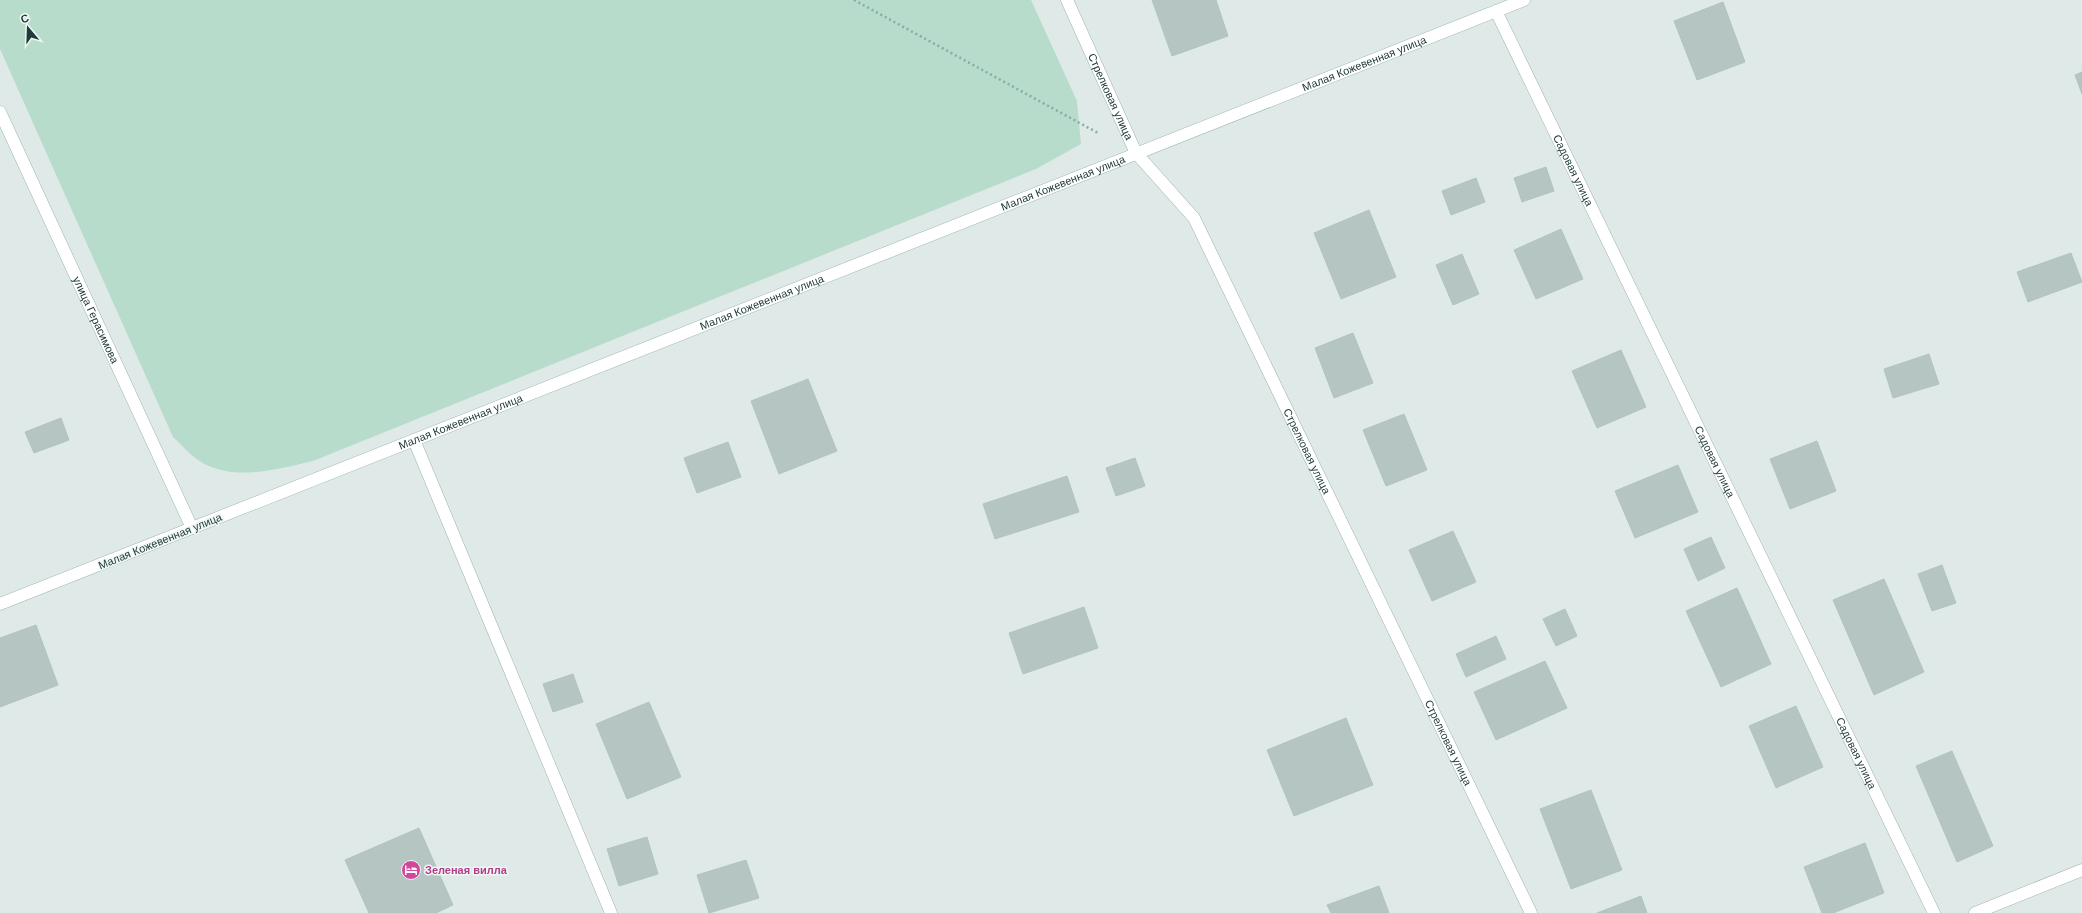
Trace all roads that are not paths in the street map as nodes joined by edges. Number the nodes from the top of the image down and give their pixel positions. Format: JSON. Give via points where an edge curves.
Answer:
{"nodes":[{"id":1,"x":1067,"y":0,"type":"edge"},
{"id":2,"x":1524,"y":0,"type":"edge"},
{"id":3,"x":1496,"y":11,"type":"junction"},
{"id":4,"x":0,"y":112,"type":"edge"},
{"id":5,"x":1136,"y":154,"type":"junction"},
{"id":6,"x":414,"y":440,"type":"junction"},
{"id":7,"x":192,"y":528,"type":"junction"},
{"id":8,"x":0,"y":604,"type":"edge"},
{"id":9,"x":2082,"y":870,"type":"edge"},
{"id":10,"x":611,"y":913,"type":"edge"},
{"id":11,"x":1531,"y":913,"type":"edge"},
{"id":12,"x":1934,"y":913,"type":"edge"},
{"id":13,"x":1975,"y":913,"type":"edge"}],
"edges":[{"from":1,"to":5,"type":"street","name":"Стрелковая улица"},
{"from":2,"to":3,"type":"street","name":"Малая Кожевенная улица"},
{"from":3,"to":5,"type":"street","name":"Малая Кожевенная улица"},
{"from":3,"to":12,"type":"street","name":"Садовая улица"},
{"from":4,"to":7,"type":"street","name":"улица Герасимова"},
{"from":5,"to":6,"type":"street","name":"Малая Кожевенная улица"},
{"from":5,"to":11,"type":"street","name":"Стрелковая улица","via":[[1194,218]]},
{"from":6,"to":7,"type":"street","name":"Малая Кожевенная улица"},
{"from":6,"to":10,"type":"street"},
{"from":7,"to":8,"type":"street","name":"Малая Кожевенная улица"},
{"from":9,"to":13,"type":"street"}]}
